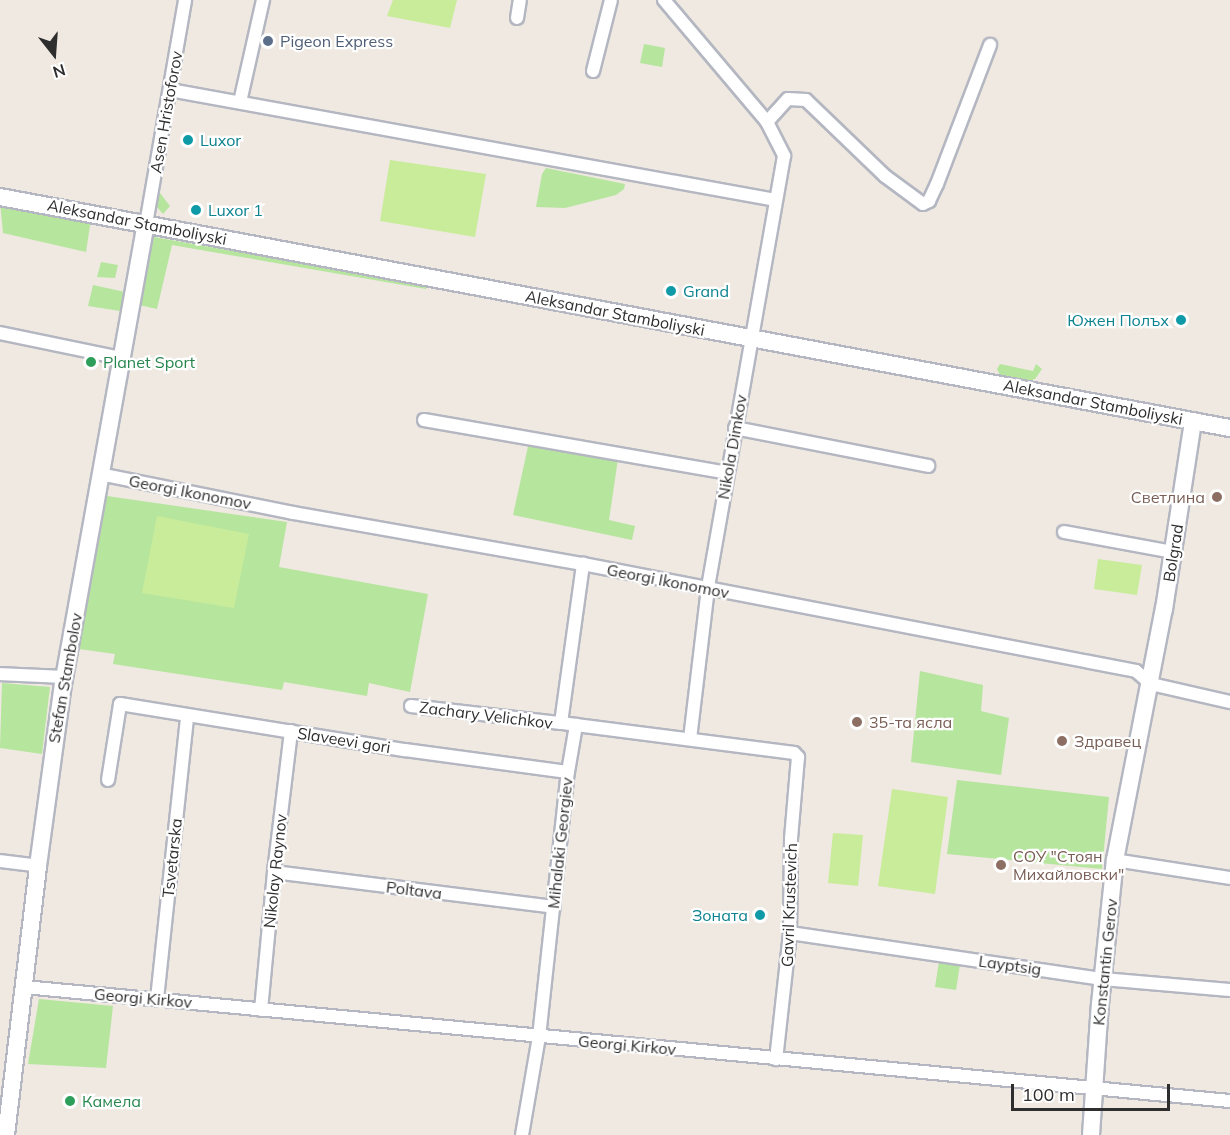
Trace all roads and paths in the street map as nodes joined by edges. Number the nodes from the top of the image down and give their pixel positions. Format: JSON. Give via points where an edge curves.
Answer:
{"nodes":[{"id":1,"x":185,"y":0,"type":"edge"},
{"id":2,"x":263,"y":0,"type":"edge"},
{"id":3,"x":520,"y":0,"type":"edge"},
{"id":4,"x":611,"y":0,"type":"edge"},
{"id":5,"x":664,"y":0,"type":"edge"},
{"id":6,"x":517,"y":18,"type":"dead end"},
{"id":7,"x":990,"y":45,"type":"dead end"},
{"id":8,"x":593,"y":71,"type":"dead end"},
{"id":9,"x":170,"y":90,"type":"junction"},
{"id":10,"x":240,"y":102,"type":"junction"},
{"id":11,"x":768,"y":122,"type":"junction"},
{"id":12,"x":0,"y":197,"type":"edge"},
{"id":13,"x":775,"y":200,"type":"junction"},
{"id":14,"x":146,"y":224,"type":"junction"},
{"id":15,"x":0,"y":336,"type":"edge"},
{"id":16,"x":752,"y":340,"type":"junction"},
{"id":17,"x":121,"y":358,"type":"junction"},
{"id":18,"x":424,"y":420,"type":"dead end"},
{"id":19,"x":1193,"y":421,"type":"junction"},
{"id":20,"x":735,"y":428,"type":"junction"},
{"id":21,"x":1230,"y":428,"type":"edge"},
{"id":22,"x":928,"y":466,"type":"dead end"},
{"id":23,"x":727,"y":473,"type":"junction"},
{"id":24,"x":100,"y":474,"type":"junction"},
{"id":25,"x":1064,"y":532,"type":"dead end"},
{"id":26,"x":1173,"y":552,"type":"junction"},
{"id":27,"x":583,"y":564,"type":"junction"},
{"id":28,"x":708,"y":588,"type":"junction"},
{"id":29,"x":0,"y":674,"type":"edge"},
{"id":30,"x":64,"y":677,"type":"junction"},
{"id":31,"x":1151,"y":684,"type":"junction"},
{"id":32,"x":1230,"y":702,"type":"edge"},
{"id":33,"x":411,"y":706,"type":"dead end"},
{"id":34,"x":187,"y":716,"type":"junction"},
{"id":35,"x":561,"y":723,"type":"junction"},
{"id":36,"x":576,"y":725,"type":"junction"},
{"id":37,"x":291,"y":731,"type":"junction"},
{"id":38,"x":690,"y":739,"type":"junction"},
{"id":39,"x":568,"y":772,"type":"junction"},
{"id":40,"x":108,"y":780,"type":"dead end"},
{"id":41,"x":1115,"y":860,"type":"junction"},
{"id":42,"x":0,"y":861,"type":"edge"},
{"id":43,"x":38,"y":866,"type":"junction"},
{"id":44,"x":274,"y":872,"type":"junction"},
{"id":45,"x":1230,"y":878,"type":"edge"},
{"id":46,"x":554,"y":907,"type":"junction"},
{"id":47,"x":790,"y":933,"type":"junction"},
{"id":48,"x":1103,"y":979,"type":"junction"},
{"id":49,"x":24,"y":987,"type":"junction"},
{"id":50,"x":1230,"y":990,"type":"edge"},
{"id":51,"x":157,"y":999,"type":"junction"},
{"id":52,"x":261,"y":1010,"type":"junction"},
{"id":53,"x":539,"y":1037,"type":"junction"},
{"id":54,"x":777,"y":1059,"type":"junction"},
{"id":55,"x":1093,"y":1087,"type":"junction"},
{"id":56,"x":1230,"y":1101,"type":"edge"},
{"id":57,"x":6,"y":1135,"type":"edge"},
{"id":58,"x":522,"y":1135,"type":"edge"},
{"id":59,"x":1091,"y":1135,"type":"edge"}],
"edges":[{"from":1,"to":9,"type":"street","name":"Asen Hristoforov"},
{"from":2,"to":10,"type":"street"},
{"from":3,"to":6,"type":"street"},
{"from":4,"to":8,"type":"street"},
{"from":5,"to":11,"type":"street"},
{"from":7,"to":11,"type":"street","via":[[937,184],[929,201],[923,204],[885,176],[806,100],[788,99]]},
{"from":9,"to":10,"type":"street"},
{"from":9,"to":14,"type":"street","name":"Asen Hristoforov"},
{"from":10,"to":13,"type":"street"},
{"from":11,"to":13,"type":"street","name":"Nikola Dimkov","via":[[784,156]]},
{"from":12,"to":14,"type":"street","name":"Aleksandar Stamboliyski"},
{"from":13,"to":16,"type":"street","name":"Nikola Dimkov"},
{"from":14,"to":16,"type":"street","name":"Aleksandar Stamboliyski"},
{"from":14,"to":17,"type":"street","name":"Stefan Stambolov"},
{"from":15,"to":17,"type":"street"},
{"from":16,"to":19,"type":"street","name":"Aleksandar Stamboliyski"},
{"from":16,"to":20,"type":"street","name":"Nikola Dimkov"},
{"from":17,"to":24,"type":"street","name":"Stefan Stambolov"},
{"from":18,"to":23,"type":"street"},
{"from":19,"to":21,"type":"street","name":"Aleksandar Stamboliyski"},
{"from":19,"to":26,"type":"street","name":"Bolgrad"},
{"from":20,"to":22,"type":"street"},
{"from":20,"to":23,"type":"street","name":"Nikola Dimkov"},
{"from":23,"to":28,"type":"street","name":"Nikola Dimkov"},
{"from":24,"to":27,"type":"street","name":"Georgi Ikonomov","via":[[292,513]]},
{"from":24,"to":30,"type":"street","name":"Stefan Stambolov"},
{"from":25,"to":26,"type":"street"},
{"from":26,"to":31,"type":"street","name":"Bolgrad"},
{"from":27,"to":28,"type":"street","name":"Georgi Ikonomov"},
{"from":27,"to":35,"type":"street"},
{"from":28,"to":31,"type":"street","name":"Georgi Ikonomov","via":[[1136,671]]},
{"from":28,"to":38,"type":"street","name":"Nikola Dimkov"},
{"from":29,"to":30,"type":"street"},
{"from":30,"to":43,"type":"street","name":"Stefan Stambolov"},
{"from":31,"to":32,"type":"street","name":"Georgi Ikonomov"},
{"from":31,"to":41,"type":"street","name":"Konstantin Gerov"},
{"from":33,"to":35,"type":"street","name":"Zachary Velichkov"},
{"from":34,"to":37,"type":"street","name":"Slaveevi gori"},
{"from":34,"to":40,"type":"street","name":"Slaveevi gori","via":[[120,704]]},
{"from":34,"to":51,"type":"street","name":"Tsvetarska"},
{"from":35,"to":36,"type":"street"},
{"from":36,"to":38,"type":"street"},
{"from":36,"to":39,"type":"street","name":"Mihalaki Georgiev"},
{"from":37,"to":39,"type":"street","name":"Slaveevi gori"},
{"from":37,"to":44,"type":"street","name":"Nikolay Raynov"},
{"from":38,"to":47,"type":"street","name":"Gavril Krustevich","via":[[794,753],[798,763],[791,838]]},
{"from":39,"to":46,"type":"street","name":"Mihalaki Georgiev"},
{"from":41,"to":45,"type":"street"},
{"from":41,"to":48,"type":"street","name":"Konstantin Gerov"},
{"from":42,"to":43,"type":"street"},
{"from":43,"to":49,"type":"street","name":"Stefan Stambolov"},
{"from":44,"to":46,"type":"street","name":"Poltava"},
{"from":44,"to":52,"type":"street","name":"Nikolay Raynov"},
{"from":46,"to":53,"type":"street","name":"Mihalaki Georgiev"},
{"from":47,"to":48,"type":"street","name":"Layptsig"},
{"from":47,"to":54,"type":"street","name":"Gavril Krustevich"},
{"from":48,"to":50,"type":"street","name":"Layptsig"},
{"from":48,"to":55,"type":"street","name":"Konstantin Gerov"},
{"from":49,"to":51,"type":"street","name":"Georgi Kirkov"},
{"from":49,"to":57,"type":"street","name":"Stefan Stambolov"},
{"from":51,"to":52,"type":"street","name":"Georgi Kirkov"},
{"from":52,"to":53,"type":"street","name":"Georgi Kirkov"},
{"from":53,"to":54,"type":"street","name":"Georgi Kirkov"},
{"from":53,"to":58,"type":"street","name":"Mihalaki Georgiev"},
{"from":54,"to":55,"type":"street","name":"Georgi Kirkov"},
{"from":55,"to":56,"type":"street","name":"Georgi Kirkov"},
{"from":55,"to":59,"type":"street","name":"Konstantin Gerov"}]}
